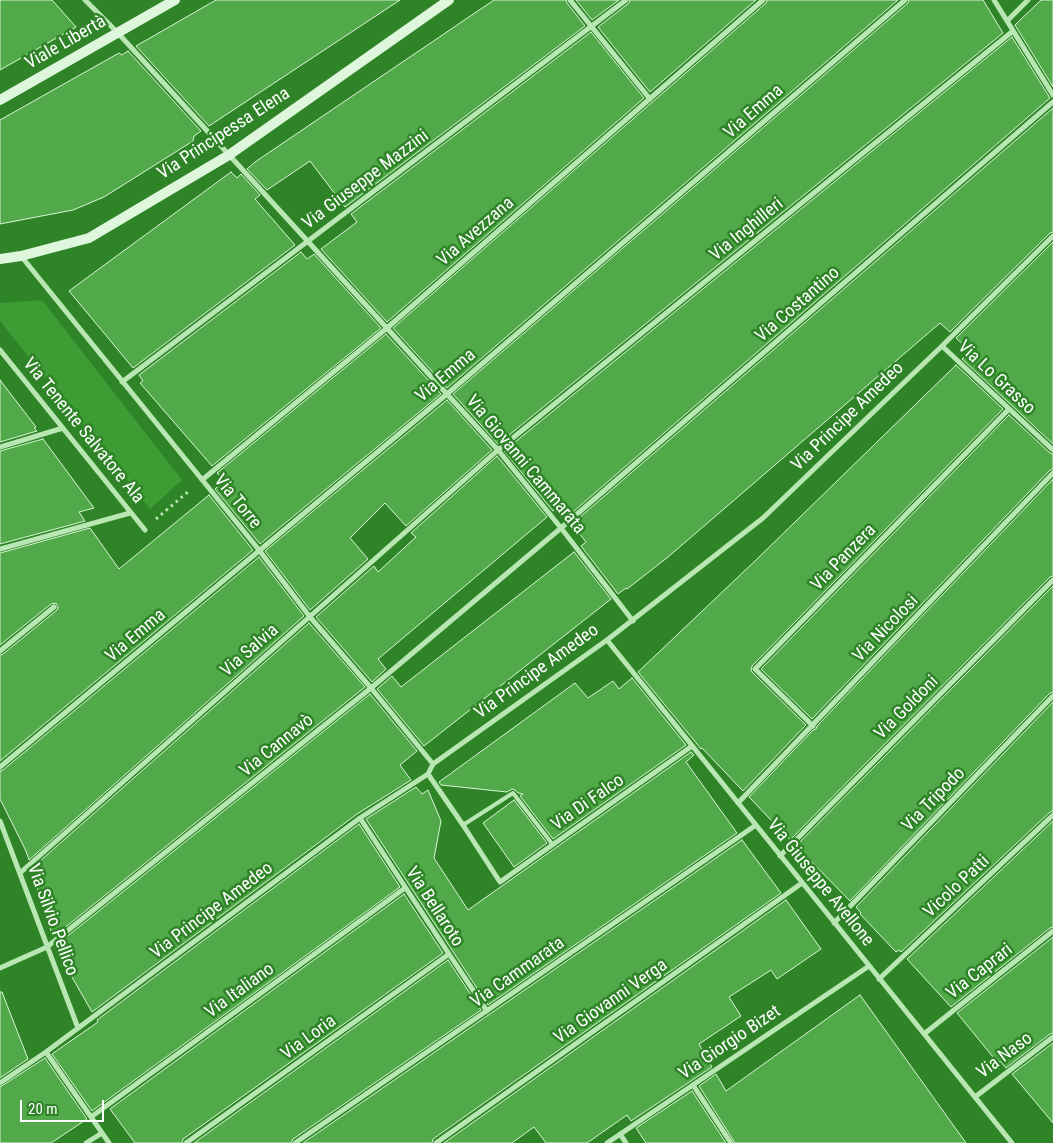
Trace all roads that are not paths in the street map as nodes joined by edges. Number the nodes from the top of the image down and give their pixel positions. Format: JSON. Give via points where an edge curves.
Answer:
{"nodes":[{"id":1,"x":85,"y":0,"type":"edge"},
{"id":2,"x":175,"y":0,"type":"edge"},
{"id":3,"x":449,"y":0,"type":"edge"},
{"id":4,"x":570,"y":0,"type":"edge"},
{"id":5,"x":626,"y":0,"type":"edge"},
{"id":6,"x":763,"y":0,"type":"edge"},
{"id":7,"x":905,"y":0,"type":"edge"},
{"id":8,"x":994,"y":0,"type":"edge"},
{"id":9,"x":1028,"y":0,"type":"edge"},
{"id":10,"x":1007,"y":21,"type":"junction"},
{"id":11,"x":592,"y":26,"type":"junction"},
{"id":12,"x":1013,"y":31,"type":"junction"},
{"id":13,"x":117,"y":32,"type":"junction"},
{"id":14,"x":1051,"y":85,"type":"edge"},
{"id":15,"x":1053,"y":95,"type":"edge"},
{"id":16,"x":650,"y":98,"type":"junction"},
{"id":17,"x":0,"y":100,"type":"edge"},
{"id":18,"x":1053,"y":102,"type":"edge"},
{"id":19,"x":229,"y":155,"type":"junction"},
{"id":20,"x":1053,"y":236,"type":"edge"},
{"id":21,"x":307,"y":242,"type":"junction"},
{"id":22,"x":21,"y":256,"type":"junction"},
{"id":23,"x":0,"y":259,"type":"edge"},
{"id":24,"x":387,"y":328,"type":"junction"},
{"id":25,"x":942,"y":346,"type":"junction"},
{"id":26,"x":0,"y":350,"type":"edge"},
{"id":27,"x":2,"y":357,"type":"edge"},
{"id":28,"x":122,"y":382,"type":"junction"},
{"id":29,"x":447,"y":394,"type":"junction"},
{"id":30,"x":1009,"y":409,"type":"junction"},
{"id":31,"x":63,"y":428,"type":"junction"},
{"id":32,"x":0,"y":447,"type":"edge"},
{"id":33,"x":498,"y":450,"type":"junction"},
{"id":34,"x":1053,"y":450,"type":"edge"},
{"id":35,"x":1053,"y":473,"type":"edge"},
{"id":36,"x":202,"y":480,"type":"junction"},
{"id":37,"x":130,"y":513,"type":"junction"},
{"id":38,"x":561,"y":528,"type":"junction"},
{"id":39,"x":144,"y":530,"type":"road end"},
{"id":40,"x":0,"y":548,"type":"edge"},
{"id":41,"x":259,"y":550,"type":"junction"},
{"id":42,"x":1053,"y":580,"type":"edge"},
{"id":43,"x":54,"y":607,"type":"dead end"},
{"id":44,"x":310,"y":617,"type":"junction"},
{"id":45,"x":632,"y":621,"type":"junction"},
{"id":46,"x":607,"y":640,"type":"junction"},
{"id":47,"x":0,"y":651,"type":"edge"},
{"id":48,"x":371,"y":688,"type":"junction"},
{"id":49,"x":1053,"y":696,"type":"edge"},
{"id":50,"x":813,"y":726,"type":"junction"},
{"id":51,"x":692,"y":746,"type":"junction"},
{"id":52,"x":433,"y":764,"type":"junction"},
{"id":53,"x":0,"y":767,"type":"edge"},
{"id":54,"x":428,"y":774,"type":"junction"},
{"id":55,"x":738,"y":803,"type":"junction"},
{"id":56,"x":1053,"y":815,"type":"edge"},
{"id":57,"x":360,"y":818,"type":"junction"},
{"id":58,"x":0,"y":821,"type":"edge"},
{"id":59,"x":463,"y":825,"type":"junction"},
{"id":60,"x":756,"y":826,"type":"junction"},
{"id":61,"x":553,"y":845,"type":"junction"},
{"id":62,"x":780,"y":856,"type":"junction"},
{"id":63,"x":20,"y":873,"type":"junction"},
{"id":64,"x":802,"y":883,"type":"junction"},
{"id":65,"x":405,"y":888,"type":"junction"},
{"id":66,"x":834,"y":923,"type":"junction"},
{"id":67,"x":1053,"y":931,"type":"edge"},
{"id":68,"x":47,"y":947,"type":"junction"},
{"id":69,"x":449,"y":954,"type":"junction"},
{"id":70,"x":869,"y":966,"type":"junction"},
{"id":71,"x":0,"y":968,"type":"edge"},
{"id":72,"x":879,"y":979,"type":"junction"},
{"id":73,"x":487,"y":1010,"type":"junction"},
{"id":74,"x":78,"y":1028,"type":"junction"},
{"id":75,"x":924,"y":1034,"type":"junction"},
{"id":76,"x":1053,"y":1037,"type":"edge"},
{"id":77,"x":46,"y":1052,"type":"junction"},
{"id":78,"x":0,"y":1083,"type":"edge"},
{"id":79,"x":693,"y":1085,"type":"junction"},
{"id":80,"x":975,"y":1097,"type":"junction"},
{"id":81,"x":91,"y":1117,"type":"junction"},
{"id":82,"x":102,"y":1133,"type":"junction"},
{"id":83,"x":620,"y":1134,"type":"junction"},
{"id":84,"x":86,"y":1143,"type":"edge"},
{"id":85,"x":109,"y":1143,"type":"edge"},
{"id":86,"x":186,"y":1143,"type":"edge"},
{"id":87,"x":295,"y":1143,"type":"edge"},
{"id":88,"x":436,"y":1143,"type":"edge"},
{"id":89,"x":607,"y":1143,"type":"edge"},
{"id":90,"x":626,"y":1143,"type":"edge"},
{"id":91,"x":731,"y":1143,"type":"edge"},
{"id":92,"x":1012,"y":1143,"type":"edge"}],
"edges":[{"from":1,"to":13,"type":"street","name":"Via Giovanni Cammarata"},
{"from":2,"to":13,"type":"street","name":"Viale Libertà"},
{"from":3,"to":19,"type":"street","name":"Via Principessa Elena"},
{"from":4,"to":11,"type":"street"},
{"from":5,"to":11,"type":"street","name":"Via Giuseppe Mazzini"},
{"from":6,"to":16,"type":"street","name":"Via Avezzana"},
{"from":7,"to":29,"type":"street","name":"Via Emma"},
{"from":8,"to":10,"type":"street"},
{"from":9,"to":10,"type":"street"},
{"from":10,"to":12,"type":"street"},
{"from":11,"to":16,"type":"street"},
{"from":11,"to":21,"type":"street","name":"Via Giuseppe Mazzini"},
{"from":12,"to":14,"type":"street"},
{"from":12,"to":33,"type":"street","name":"Via Inghilleri"},
{"from":13,"to":17,"type":"street","name":"Viale Libertà"},
{"from":13,"to":19,"type":"street","name":"Via Giovanni Cammarata"},
{"from":14,"to":15,"type":"street"},
{"from":16,"to":24,"type":"street","name":"Via Avezzana"},
{"from":18,"to":38,"type":"street","name":"Via Costantino"},
{"from":19,"to":21,"type":"street","name":"Via Giovanni Cammarata"},
{"from":19,"to":22,"type":"street","name":"Via Principessa Elena","via":[[89,238]]},
{"from":20,"to":25,"type":"street","name":"Via Principe Amedeo"},
{"from":21,"to":24,"type":"street","name":"Via Giovanni Cammarata"},
{"from":21,"to":28,"type":"street","name":"Via Giuseppe Mazzini"},
{"from":22,"to":23,"type":"street","name":"Via Principessa Elena"},
{"from":22,"to":28,"type":"street","name":"Via Torre"},
{"from":24,"to":29,"type":"street","name":"Via Giovanni Cammarata"},
{"from":24,"to":36,"type":"street","name":"Via Avezzana"},
{"from":25,"to":30,"type":"street","name":"Via Lo Grasso"},
{"from":25,"to":45,"type":"street","name":"Via Principe Amedeo","via":[[763,518]]},
{"from":26,"to":27,"type":"street","name":"Via Tenente Salvatore Ala"},
{"from":27,"to":31,"type":"street","name":"Via Tenente Salvatore Ala"},
{"from":28,"to":36,"type":"street","name":"Via Torre"},
{"from":29,"to":33,"type":"street","name":"Via Giovanni Cammarata"},
{"from":29,"to":41,"type":"street","name":"Via Emma"},
{"from":30,"to":34,"type":"street","name":"Via Lo Grasso"},
{"from":30,"to":50,"type":"street","name":"Via Panzera","via":[[755,669]]},
{"from":31,"to":32,"type":"street"},
{"from":31,"to":37,"type":"street","name":"Via Tenente Salvatore Ala"},
{"from":33,"to":38,"type":"street","name":"Via Giovanni Cammarata"},
{"from":33,"to":44,"type":"street","name":"Via Salvia"},
{"from":35,"to":50,"type":"street","name":"Via Nicolosi"},
{"from":36,"to":41,"type":"street","name":"Via Torre"},
{"from":37,"to":39,"type":"street","name":"Via Tenente Salvatore Ala"},
{"from":37,"to":40,"type":"street"},
{"from":38,"to":45,"type":"street","name":"Via Giovanni Cammarata"},
{"from":38,"to":48,"type":"street","name":"Via Cannavò"},
{"from":41,"to":44,"type":"street","name":"Via Torre"},
{"from":41,"to":53,"type":"street","name":"Via Emma"},
{"from":42,"to":62,"type":"street","name":"Via Goldoni"},
{"from":43,"to":47,"type":"street"},
{"from":44,"to":48,"type":"street","name":"Via Torre"},
{"from":44,"to":63,"type":"street","name":"Via Salvia"},
{"from":45,"to":46,"type":"street","name":"Via Principe Amedeo"},
{"from":46,"to":51,"type":"street","name":"Via Giuseppe Avellone"},
{"from":46,"to":52,"type":"street","name":"Via Principe Amedeo"},
{"from":48,"to":52,"type":"street","name":"Via Torre"},
{"from":48,"to":68,"type":"street","name":"Via Cannavò"},
{"from":49,"to":66,"type":"street","name":"Via Tripodo"},
{"from":50,"to":55,"type":"street","name":"Via Nicolosi"},
{"from":51,"to":55,"type":"street","name":"Via Giuseppe Avellone"},
{"from":51,"to":61,"type":"street","name":"Via Di Falco"},
{"from":52,"to":54,"type":"street","name":"Via Principe Amedeo"},
{"from":54,"to":57,"type":"street","name":"Via Principe Amedeo"},
{"from":54,"to":59,"type":"street"},
{"from":55,"to":60,"type":"street","name":"Via Giuseppe Avellone"},
{"from":56,"to":72,"type":"street","name":"Vicolo Patti"},
{"from":57,"to":65,"type":"street","name":"Via Bellaroto"},
{"from":57,"to":74,"type":"street","name":"Via Principe Amedeo"},
{"from":58,"to":63,"type":"street","name":"Via Silvio Pellico"},
{"from":59,"to":61,"type":"lane","via":[[513,793]]},
{"from":59,"to":61,"type":"street","name":"Via Di Falco","via":[[500,882]]},
{"from":60,"to":62,"type":"street","name":"Via Giuseppe Avellone"},
{"from":60,"to":73,"type":"street","name":"Via Cammarata"},
{"from":62,"to":64,"type":"street","name":"Via Giuseppe Avellone"},
{"from":63,"to":68,"type":"street","name":"Via Silvio Pellico"},
{"from":64,"to":66,"type":"street","name":"Via Giuseppe Avellone"},
{"from":64,"to":88,"type":"street","name":"Via Giovanni Verga"},
{"from":65,"to":69,"type":"street","name":"Via Bellaroto"},
{"from":65,"to":81,"type":"street","name":"Via Italiano"},
{"from":66,"to":70,"type":"street","name":"Via Giuseppe Avellone"},
{"from":67,"to":75,"type":"street","name":"Via Caprari"},
{"from":68,"to":71,"type":"street","name":"Via Cannavò"},
{"from":68,"to":74,"type":"street","name":"Via Silvio Pellico"},
{"from":69,"to":73,"type":"street","name":"Via Bellaroto"},
{"from":69,"to":86,"type":"street","name":"Via Loria"},
{"from":70,"to":72,"type":"street","name":"Via Giuseppe Avellone"},
{"from":70,"to":79,"type":"street","name":"Via Giorgio Bizet"},
{"from":72,"to":75,"type":"street","name":"Via Giuseppe Avellone"},
{"from":73,"to":87,"type":"street","name":"Via Cammarata"},
{"from":74,"to":77,"type":"street","name":"Via Principe Amedeo"},
{"from":75,"to":80,"type":"street","name":"Via Giuseppe Avellone"},
{"from":76,"to":80,"type":"street","name":"Via Naso"},
{"from":77,"to":78,"type":"street","name":"Via Principe Amedeo"},
{"from":77,"to":81,"type":"street"},
{"from":79,"to":83,"type":"street","name":"Via Giorgio Bizet"},
{"from":79,"to":91,"type":"street"},
{"from":80,"to":92,"type":"street","name":"Via Giuseppe Avellone"},
{"from":81,"to":82,"type":"street"},
{"from":82,"to":84,"type":"street"},
{"from":82,"to":85,"type":"street"},
{"from":83,"to":89,"type":"street","name":"Via Giorgio Bizet"},
{"from":83,"to":90,"type":"street"}]}
